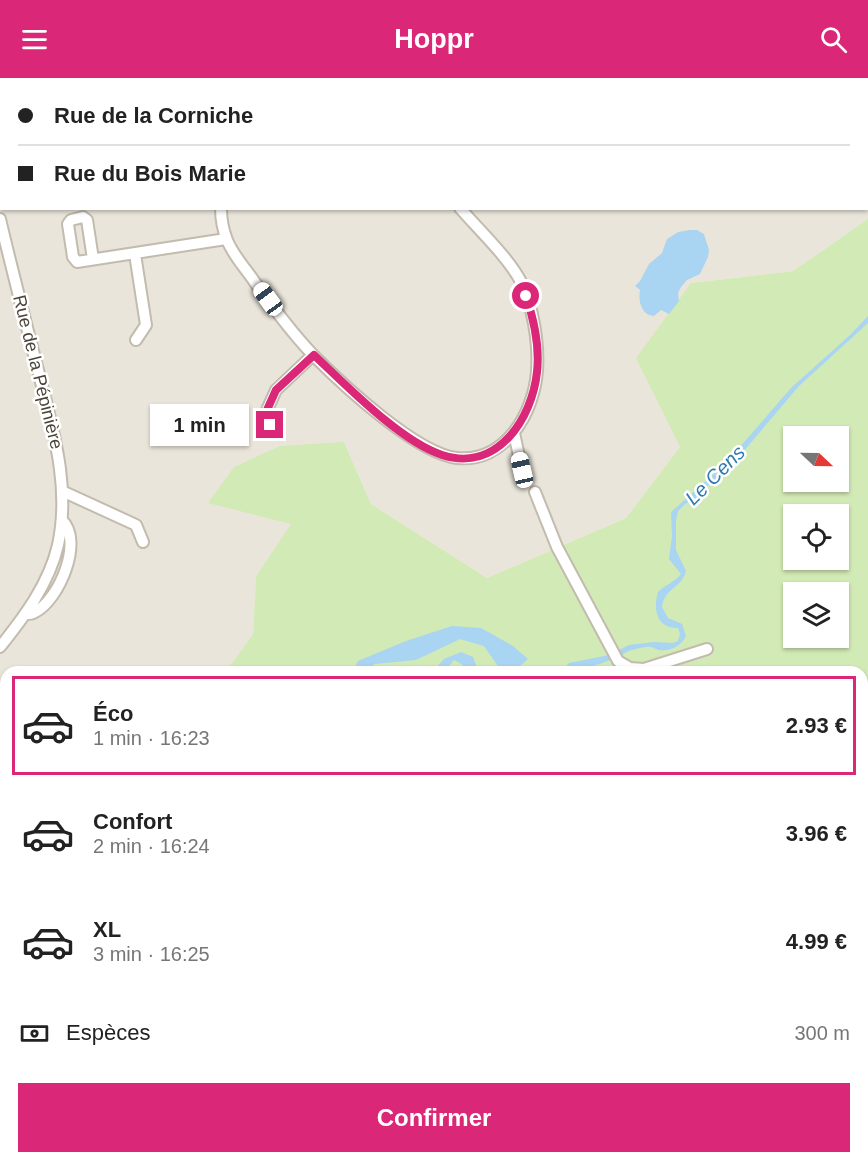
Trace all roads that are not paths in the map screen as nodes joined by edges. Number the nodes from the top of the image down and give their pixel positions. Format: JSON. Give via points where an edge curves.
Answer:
{"nodes":[{"id":1,"x":220,"y":210,"type":"edge"},
{"id":2,"x":462,"y":210,"type":"edge"},
{"id":3,"x":1,"y":226,"type":"edge"},
{"id":4,"x":226,"y":239,"type":"junction"},
{"id":5,"x":135,"y":254,"type":"junction"},
{"id":6,"x":93,"y":259,"type":"dead end"},
{"id":7,"x":136,"y":340,"type":"dead end"},
{"id":8,"x":314,"y":355,"type":"junction"},
{"id":9,"x":270,"y":425,"type":"dead end"},
{"id":10,"x":514,"y":433,"type":"junction"},
{"id":11,"x":522,"y":470,"type":"dead end"},
{"id":12,"x":62,"y":491,"type":"junction"},
{"id":13,"x":535,"y":492,"type":"dead end"},
{"id":14,"x":143,"y":542,"type":"dead end"},
{"id":15,"x":0,"y":647,"type":"edge"},
{"id":16,"x":707,"y":649,"type":"dead end"},
{"id":17,"x":627,"y":666,"type":"edge"},
{"id":18,"x":653,"y":666,"type":"edge"}],
"edges":[{"from":1,"to":4,"type":"street"},
{"from":2,"to":10,"type":"street","via":[[521,282],[530,309],[537,341],[537,372],[530,402]]},
{"from":3,"to":12,"type":"street","name":"Rue de la Pépinière","via":[[54,434]]},
{"from":4,"to":5,"type":"street"},
{"from":4,"to":8,"type":"street","via":[[279,315]]},
{"from":5,"to":6,"type":"street"},
{"from":5,"to":7,"type":"street","via":[[146,325]]},
{"from":8,"to":9,"type":"street","via":[[276,390],[267,410]]},
{"from":8,"to":10,"type":"street","via":[[385,419],[431,451],[458,459],[473,457],[492,452]]},
{"from":10,"to":11,"type":"street"},
{"from":12,"to":14,"type":"street","via":[[136,525]]},
{"from":12,"to":15,"type":"street","name":"Rue de la Pépinière","via":[[62,520],[51,566],[26,614]]},
{"from":13,"to":17,"type":"street","via":[[557,547],[618,661]]},
{"from":16,"to":18,"type":"street"}]}
